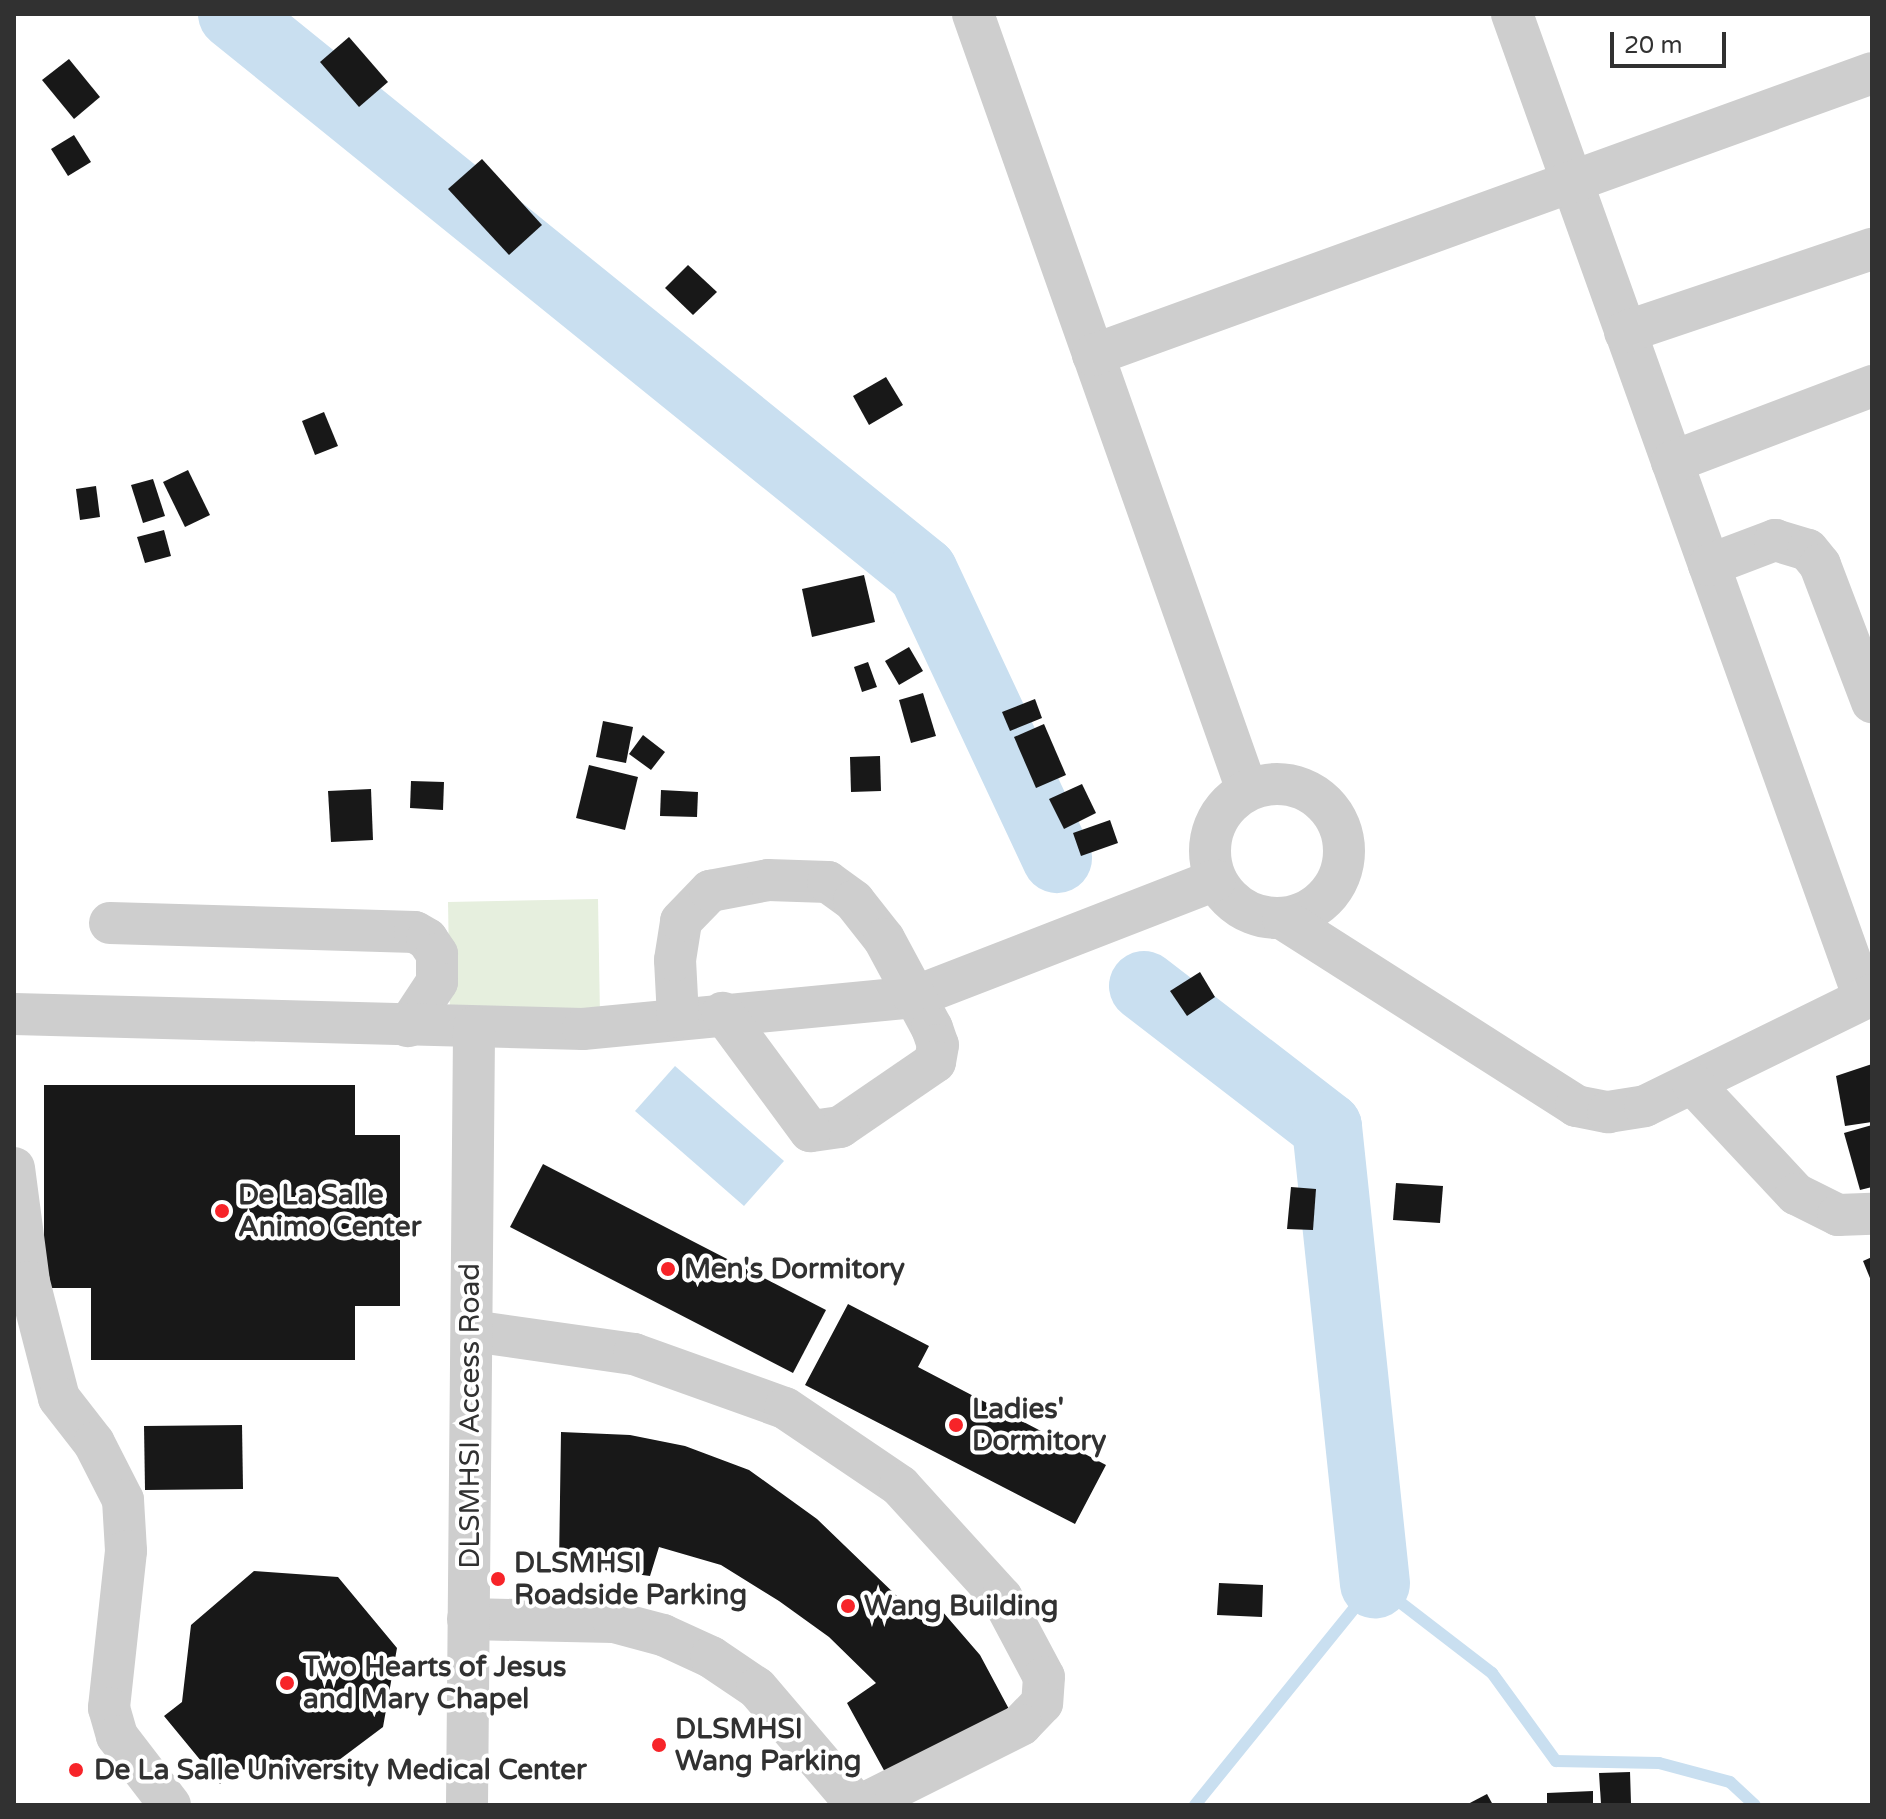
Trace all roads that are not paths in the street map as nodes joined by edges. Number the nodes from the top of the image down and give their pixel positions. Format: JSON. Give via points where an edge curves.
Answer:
{"nodes":[{"id":1,"x":973,"y":14,"type":"edge"},
{"id":2,"x":1512,"y":14,"type":"edge"},
{"id":3,"x":1872,"y":73,"type":"edge"},
{"id":4,"x":1572,"y":182,"type":"junction"},
{"id":5,"x":1872,"y":249,"type":"edge"},
{"id":6,"x":1625,"y":332,"type":"junction"},
{"id":7,"x":1093,"y":355,"type":"junction"},
{"id":8,"x":1872,"y":386,"type":"edge"},
{"id":9,"x":1672,"y":462,"type":"junction"},
{"id":10,"x":1709,"y":565,"type":"junction"},
{"id":11,"x":1872,"y":702,"type":"edge"},
{"id":12,"x":1247,"y":790,"type":"junction"},
{"id":13,"x":1215,"y":880,"type":"junction"},
{"id":14,"x":1283,"y":919,"type":"junction"},
{"id":15,"x":110,"y":923,"type":"dead end"},
{"id":16,"x":1868,"y":996,"type":"edge"},
{"id":17,"x":914,"y":997,"type":"junction"},
{"id":18,"x":723,"y":1013,"type":"junction"},
{"id":19,"x":14,"y":1014,"type":"edge"},
{"id":20,"x":678,"y":1017,"type":"junction"},
{"id":21,"x":408,"y":1026,"type":"junction"},
{"id":22,"x":474,"y":1027,"type":"junction"},
{"id":23,"x":1693,"y":1084,"type":"junction"},
{"id":24,"x":14,"y":1168,"type":"edge"},
{"id":25,"x":1870,"y":1215,"type":"edge"},
{"id":26,"x":472,"y":1331,"type":"junction"},
{"id":27,"x":468,"y":1619,"type":"junction"},
{"id":28,"x":170,"y":1805,"type":"edge"},
{"id":29,"x":467,"y":1805,"type":"edge"},
{"id":30,"x":859,"y":1805,"type":"edge"}],
"edges":[{"from":1,"to":7,"type":"street"},
{"from":2,"to":4,"type":"street"},
{"from":3,"to":4,"type":"street"},
{"from":4,"to":6,"type":"street"},
{"from":4,"to":7,"type":"street"},
{"from":5,"to":6,"type":"street"},
{"from":6,"to":9,"type":"street"},
{"from":7,"to":12,"type":"street"},
{"from":8,"to":9,"type":"street"},
{"from":9,"to":10,"type":"street"},
{"from":10,"to":11,"type":"street","via":[[1775,540],[1808,550],[1820,565]]},
{"from":10,"to":16,"type":"street"},
{"from":12,"to":13,"type":"street","via":[[1217,819],[1209,849]]},
{"from":12,"to":14,"type":"street","via":[[1267,784],[1309,792],[1339,822],[1344,865],[1336,885],[1304,914]]},
{"from":13,"to":14,"type":"street","via":[[1243,910]]},
{"from":13,"to":17,"type":"street"},
{"from":14,"to":23,"type":"street","via":[[1576,1106],[1608,1112],[1645,1106]]},
{"from":15,"to":21,"type":"street","via":[[415,932],[437,954],[437,982]]},
{"from":16,"to":23,"type":"street"},
{"from":17,"to":18,"type":"street"},
{"from":17,"to":18,"type":"street","via":[[938,1045],[935,1062],[824,1133],[810,1131],[793,1113]]},
{"from":17,"to":20,"type":"street","via":[[884,939],[854,901],[828,882],[768,880],[710,891],[681,921],[675,960]]},
{"from":18,"to":20,"type":"street"},
{"from":19,"to":21,"type":"street"},
{"from":20,"to":22,"type":"street","via":[[583,1029]]},
{"from":21,"to":22,"type":"street"},
{"from":22,"to":26,"type":"street","name":"DLSMHSI Access Road"},
{"from":23,"to":25,"type":"street","via":[[1796,1194],[1838,1215]]},
{"from":24,"to":28,"type":"street","via":[[29,1282],[59,1398],[94,1443],[123,1500],[126,1551],[109,1708],[117,1736]]},
{"from":26,"to":27,"type":"street","name":"DLSMHSI Access Road"},
{"from":26,"to":30,"type":"street","via":[[634,1354],[785,1408],[900,1486],[1002,1598],[1044,1677],[1042,1703],[1021,1725]]},
{"from":27,"to":29,"type":"street","name":"DLSMHSI Access Road"},
{"from":27,"to":30,"type":"street","via":[[614,1622],[663,1635],[711,1657],[757,1688]]}]}
